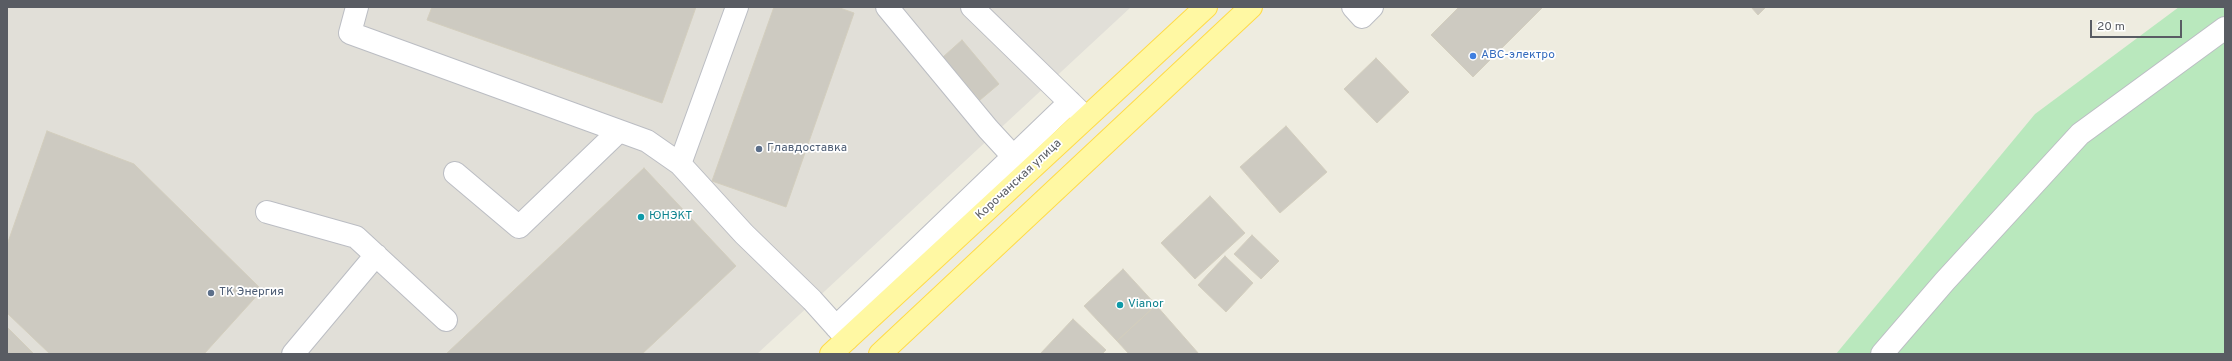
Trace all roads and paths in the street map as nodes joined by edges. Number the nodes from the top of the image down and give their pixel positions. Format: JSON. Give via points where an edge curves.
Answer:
{"nodes":[{"id":1,"x":358,"y":7,"type":"edge"},
{"id":2,"x":737,"y":7,"type":"edge"},
{"id":3,"x":887,"y":7,"type":"edge"},
{"id":4,"x":972,"y":7,"type":"edge"},
{"id":5,"x":1206,"y":7,"type":"edge"},
{"id":6,"x":1252,"y":7,"type":"edge"},
{"id":7,"x":1353,"y":7,"type":"edge"},
{"id":8,"x":1372,"y":7,"type":"edge"},
{"id":9,"x":2225,"y":28,"type":"edge"},
{"id":10,"x":1070,"y":102,"type":"junction"},
{"id":11,"x":1086,"y":118,"type":"junction"},
{"id":12,"x":619,"y":130,"type":"junction"},
{"id":13,"x":680,"y":164,"type":"junction"},
{"id":14,"x":1020,"y":165,"type":"junction"},
{"id":15,"x":454,"y":174,"type":"dead end"},
{"id":16,"x":267,"y":212,"type":"dead end"},
{"id":17,"x":376,"y":255,"type":"junction"},
{"id":18,"x":446,"y":320,"type":"dead end"},
{"id":19,"x":842,"y":333,"type":"junction"},
{"id":20,"x":292,"y":354,"type":"edge"},
{"id":21,"x":832,"y":354,"type":"edge"},
{"id":22,"x":880,"y":354,"type":"edge"},
{"id":23,"x":1882,"y":354,"type":"edge"}],
"edges":[{"from":1,"to":12,"type":"street","via":[[350,33]]},
{"from":2,"to":13,"type":"street"},
{"from":3,"to":14,"type":"street"},
{"from":4,"to":10,"type":"street"},
{"from":5,"to":11,"type":"main road","name":"Корочанская улица"},
{"from":6,"to":22,"type":"main road"},
{"from":7,"to":8,"type":"street","via":[[1362,17]]},
{"from":9,"to":23,"type":"street","via":[[2080,134],[1945,281]]},
{"from":10,"to":11,"type":"street"},
{"from":10,"to":14,"type":"street"},
{"from":11,"to":14,"type":"main road","name":"Корочанская улица"},
{"from":12,"to":13,"type":"street","via":[[647,141]]},
{"from":12,"to":15,"type":"street","via":[[519,227]]},
{"from":13,"to":19,"type":"street","via":[[744,234]]},
{"from":14,"to":19,"type":"main road","name":"Корочанская улица"},
{"from":16,"to":17,"type":"street","via":[[356,237]]},
{"from":17,"to":18,"type":"street"},
{"from":17,"to":20,"type":"street"},
{"from":19,"to":21,"type":"main road","name":"Корочанская улица"}]}
